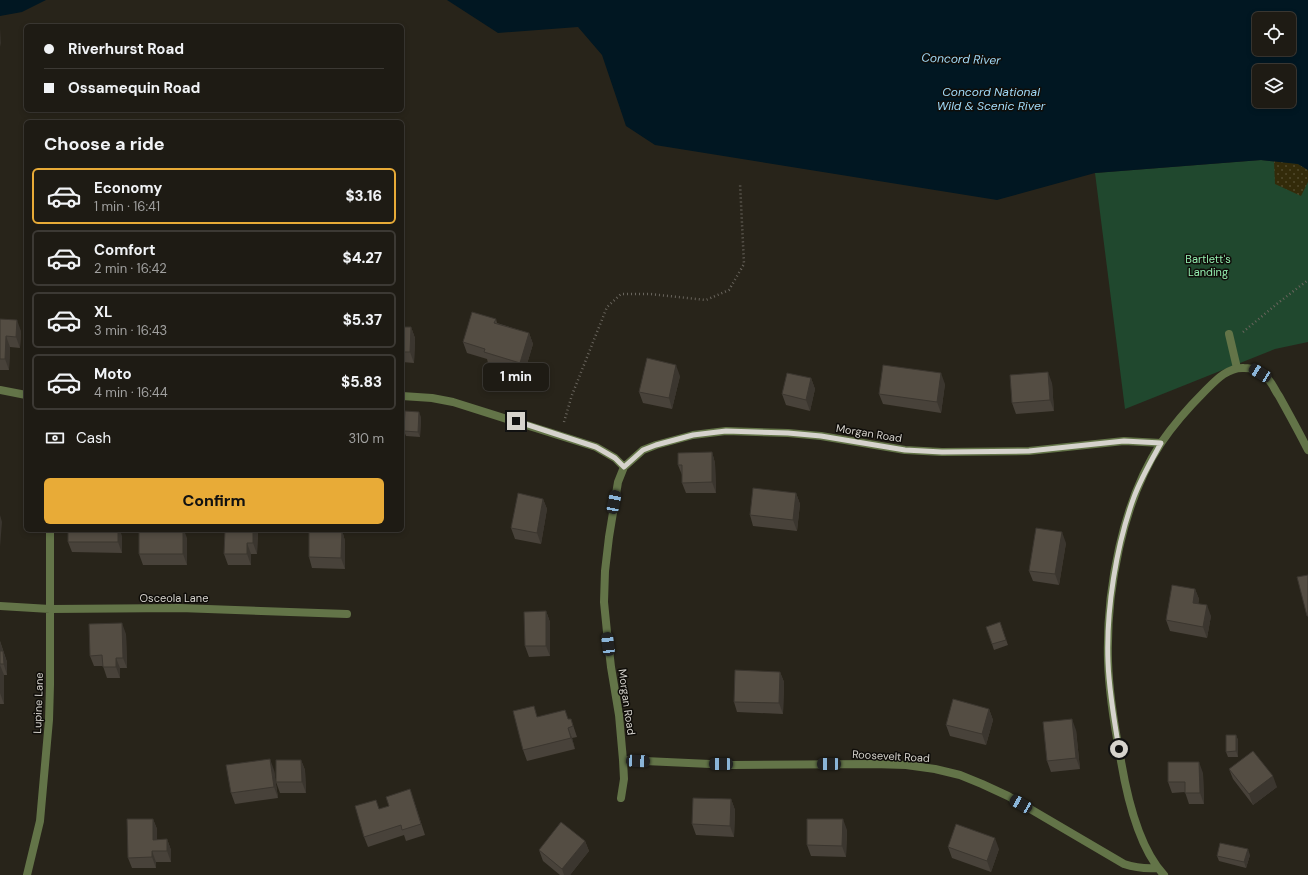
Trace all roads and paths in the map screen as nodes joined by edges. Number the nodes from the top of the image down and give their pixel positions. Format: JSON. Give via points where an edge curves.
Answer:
{"nodes":[{"id":1,"x":740,"y":183,"type":"dead end"},
{"id":2,"x":1308,"y":280,"type":"edge"},
{"id":3,"x":1229,"y":334,"type":"dead end"},
{"id":4,"x":1231,"y":343,"type":"junction"},
{"id":5,"x":1237,"y":368,"type":"junction"},
{"id":6,"x":0,"y":390,"type":"edge"},
{"id":7,"x":24,"y":395,"type":"edge"},
{"id":8,"x":404,"y":396,"type":"edge"},
{"id":9,"x":560,"y":436,"type":"junction"},
{"id":10,"x":1161,"y":443,"type":"junction"},
{"id":11,"x":1308,"y":450,"type":"edge"},
{"id":12,"x":624,"y":467,"type":"junction"},
{"id":13,"x":50,"y":532,"type":"edge"},
{"id":14,"x":0,"y":606,"type":"edge"},
{"id":15,"x":50,"y":609,"type":"junction"},
{"id":16,"x":347,"y":614,"type":"dead end"},
{"id":17,"x":623,"y":760,"type":"junction"},
{"id":18,"x":622,"y":798,"type":"dead end"},
{"id":19,"x":1158,"y":868,"type":"junction"},
{"id":20,"x":27,"y":875,"type":"edge"},
{"id":21,"x":1164,"y":875,"type":"edge"}],
"edges":[{"from":1,"to":9,"type":"path","via":[[744,264],[729,290],[706,300],[650,294],[621,294],[607,308],[572,395]]},
{"from":2,"to":4,"type":"path","via":[[1252,323]]},
{"from":3,"to":4,"type":"street"},
{"from":4,"to":5,"type":"street"},
{"from":5,"to":10,"type":"street","via":[[1220,376],[1187,410]]},
{"from":5,"to":11,"type":"street","via":[[1252,368],[1268,378]]},
{"from":6,"to":7,"type":"street"},
{"from":8,"to":9,"type":"street","via":[[454,402]]},
{"from":9,"to":12,"type":"street","via":[[607,452]]},
{"from":10,"to":12,"type":"street","name":"Morgan Road","via":[[1124,441],[1029,451],[942,452],[905,450],[821,436],[726,431],[693,435],[656,445],[643,450]]},
{"from":10,"to":19,"type":"street","via":[[1144,473],[1124,526],[1112,594],[1108,638],[1112,701],[1123,776],[1141,837]]},
{"from":12,"to":17,"type":"street","name":"Morgan Road","via":[[618,482],[609,536],[604,602]]},
{"from":13,"to":15,"type":"street","name":"Lupine Lane"},
{"from":14,"to":15,"type":"street","name":"Osceola Lane"},
{"from":15,"to":16,"type":"street","name":"Osceola Lane","via":[[180,608]]},
{"from":15,"to":20,"type":"street","name":"Lupine Lane","via":[[50,685],[44,782],[40,821]]},
{"from":17,"to":18,"type":"street","name":"Morgan Road"},
{"from":17,"to":19,"type":"street","name":"Roosevelt Road","via":[[725,765],[873,764],[935,769],[960,775],[1008,796],[1124,864],[1135,868]]},
{"from":19,"to":21,"type":"street"}]}
